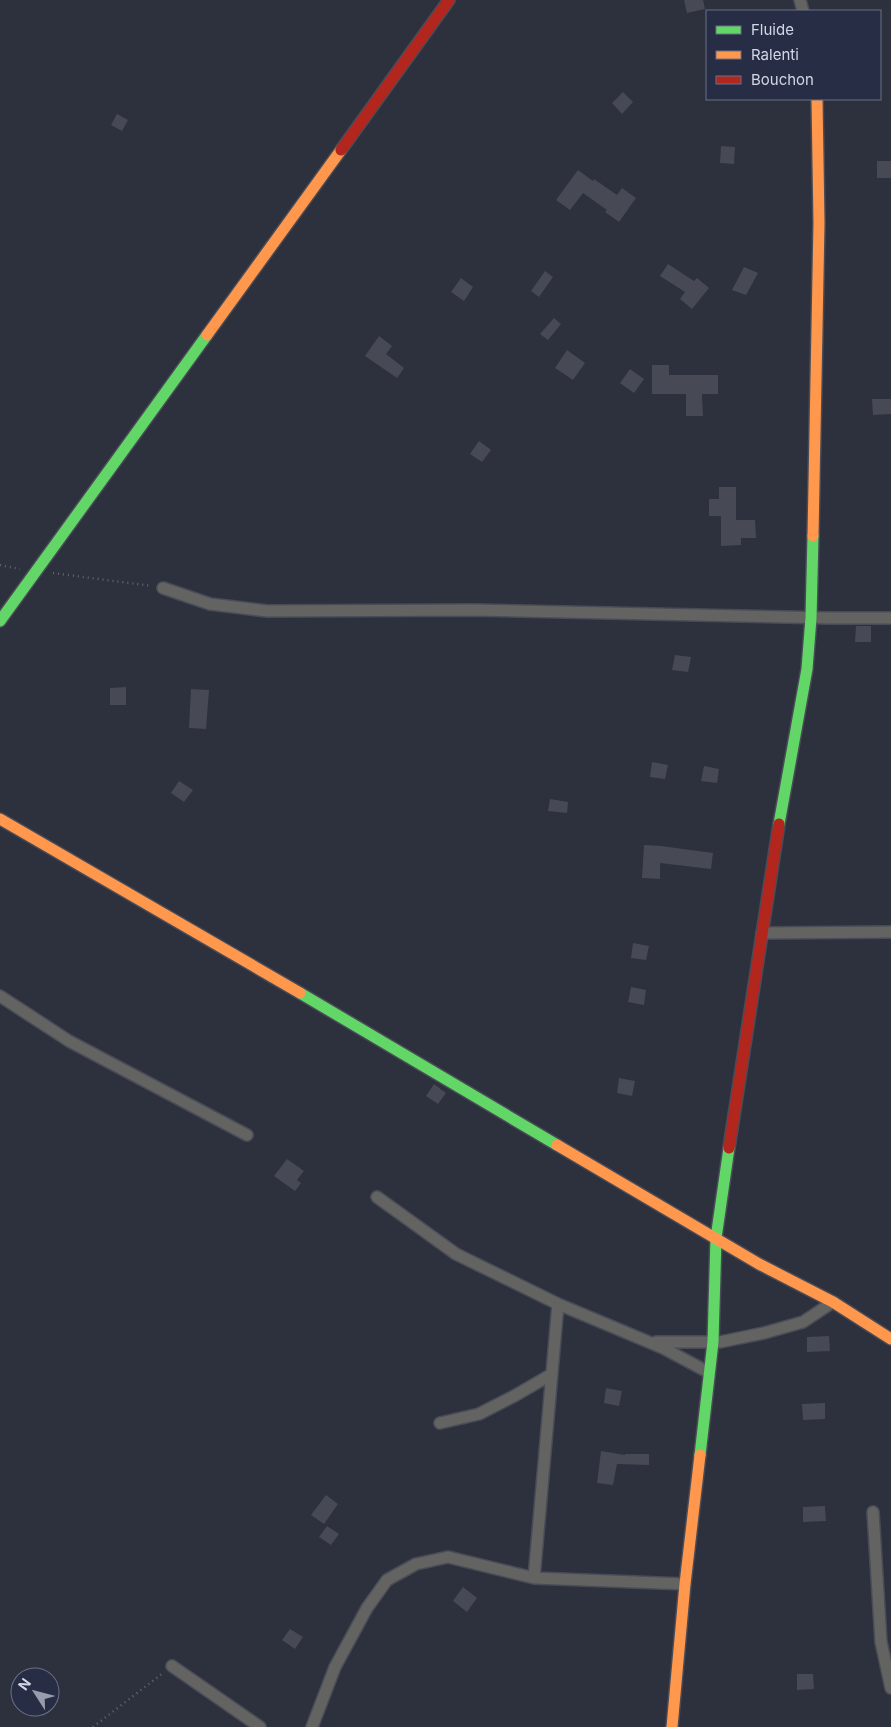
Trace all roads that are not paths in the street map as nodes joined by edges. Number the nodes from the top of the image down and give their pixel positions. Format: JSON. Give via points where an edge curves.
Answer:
{"nodes":[{"id":1,"x":450,"y":0,"type":"edge"},
{"id":2,"x":818,"y":100,"type":"edge"},
{"id":3,"x":163,"y":588,"type":"road end"},
{"id":4,"x":811,"y":618,"type":"junction"},
{"id":5,"x":891,"y":618,"type":"edge"},
{"id":6,"x":0,"y":621,"type":"edge"},
{"id":7,"x":0,"y":818,"type":"edge"},
{"id":8,"x":891,"y":932,"type":"edge"},
{"id":9,"x":762,"y":933,"type":"junction"},
{"id":10,"x":0,"y":996,"type":"edge"},
{"id":11,"x":246,"y":1135,"type":"dead end"},
{"id":12,"x":378,"y":1198,"type":"dead end"},
{"id":13,"x":716,"y":1238,"type":"junction"},
{"id":14,"x":833,"y":1302,"type":"junction"},
{"id":15,"x":558,"y":1304,"type":"junction"},
{"id":16,"x":891,"y":1339,"type":"edge"},
{"id":17,"x":652,"y":1342,"type":"junction"},
{"id":18,"x":713,"y":1342,"type":"junction"},
{"id":19,"x":708,"y":1372,"type":"junction"},
{"id":20,"x":552,"y":1374,"type":"junction"},
{"id":21,"x":440,"y":1423,"type":"dead end"},
{"id":22,"x":873,"y":1512,"type":"dead end"},
{"id":23,"x":534,"y":1578,"type":"junction"},
{"id":24,"x":685,"y":1584,"type":"junction"},
{"id":25,"x":172,"y":1666,"type":"road end"},
{"id":26,"x":891,"y":1688,"type":"edge"},
{"id":27,"x":260,"y":1727,"type":"edge"},
{"id":28,"x":312,"y":1727,"type":"edge"},
{"id":29,"x":672,"y":1727,"type":"edge"}],
"edges":[{"from":1,"to":6,"type":"street"},
{"from":2,"to":4,"type":"street","via":[[819,223]]},
{"from":3,"to":4,"type":"street","via":[[210,604],[267,611],[475,610]]},
{"from":4,"to":5,"type":"street"},
{"from":4,"to":9,"type":"street","via":[[807,669]]},
{"from":7,"to":13,"type":"street"},
{"from":8,"to":9,"type":"street"},
{"from":9,"to":13,"type":"street"},
{"from":10,"to":11,"type":"street","via":[[69,1041]]},
{"from":12,"to":15,"type":"street","via":[[456,1254]]},
{"from":13,"to":14,"type":"street"},
{"from":13,"to":18,"type":"street"},
{"from":14,"to":16,"type":"street"},
{"from":14,"to":18,"type":"street","via":[[803,1322]]},
{"from":15,"to":17,"type":"street"},
{"from":15,"to":20,"type":"street"},
{"from":17,"to":18,"type":"street"},
{"from":17,"to":19,"type":"street"},
{"from":18,"to":19,"type":"street"},
{"from":19,"to":24,"type":"street"},
{"from":20,"to":21,"type":"street","via":[[479,1414]]},
{"from":20,"to":23,"type":"street"},
{"from":22,"to":26,"type":"street","via":[[881,1642]]},
{"from":23,"to":24,"type":"street"},
{"from":23,"to":28,"type":"street","via":[[448,1557],[416,1564],[387,1580],[367,1608],[335,1667]]},
{"from":24,"to":29,"type":"street"},
{"from":25,"to":27,"type":"street"}]}
